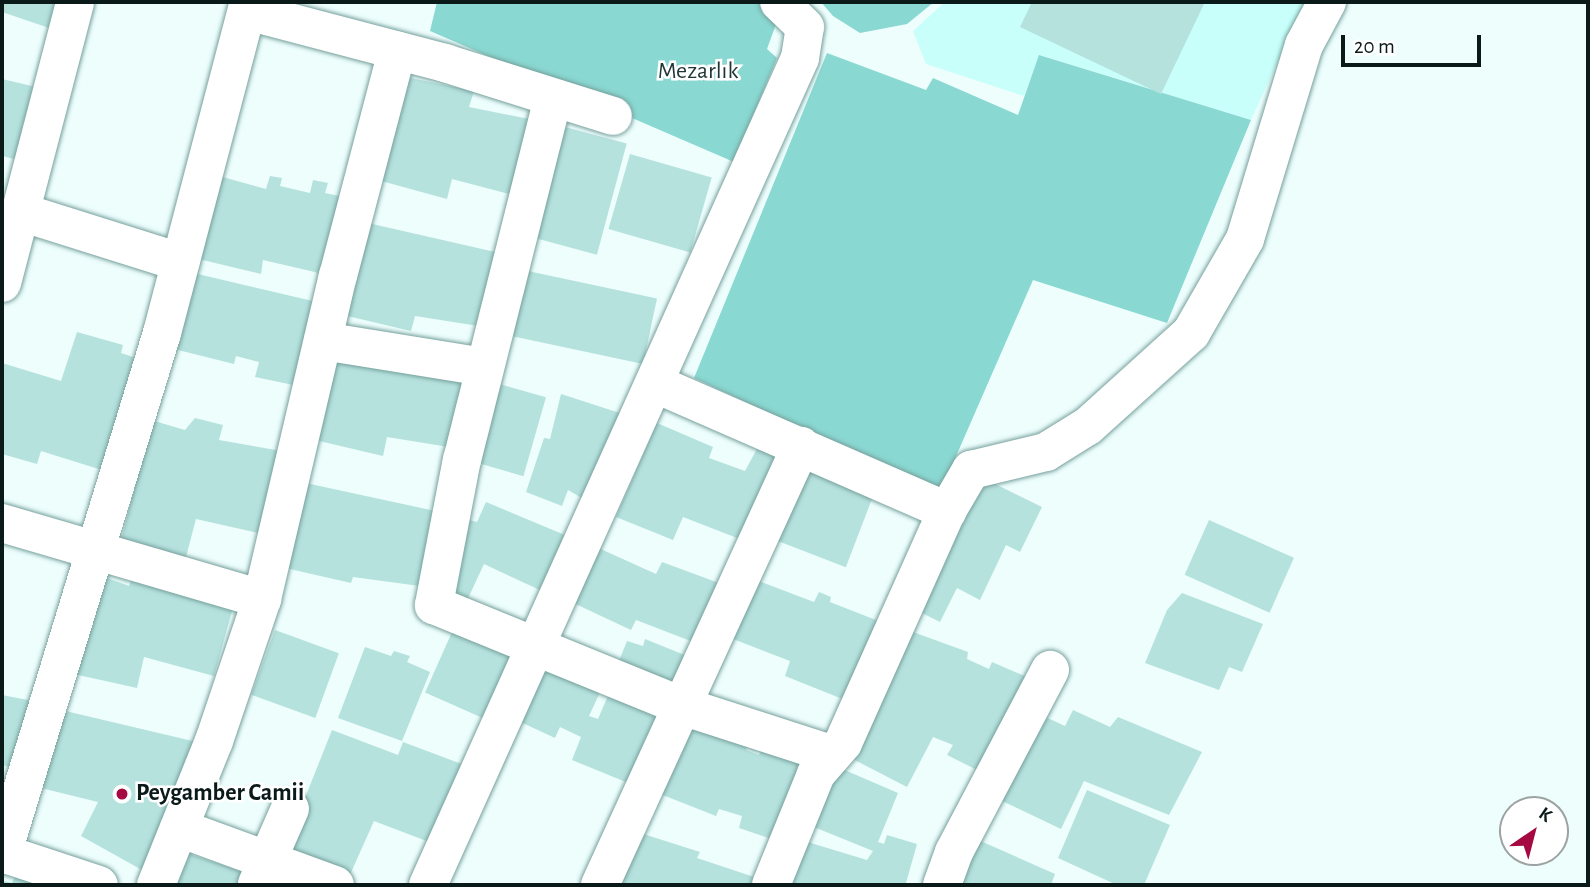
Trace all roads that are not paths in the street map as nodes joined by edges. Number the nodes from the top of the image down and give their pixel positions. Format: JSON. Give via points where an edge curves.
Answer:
{"nodes":[{"id":1,"x":75,"y":2,"type":"edge"},
{"id":2,"x":779,"y":2,"type":"edge"},
{"id":3,"x":1327,"y":2,"type":"edge"},
{"id":4,"x":248,"y":6,"type":"edge"},
{"id":5,"x":397,"y":51,"type":"junction"},
{"id":6,"x":553,"y":98,"type":"junction"},
{"id":7,"x":613,"y":116,"type":"dead end"},
{"id":8,"x":12,"y":232,"type":"edge"},
{"id":9,"x":180,"y":262,"type":"junction"},
{"id":10,"x":2,"y":283,"type":"edge"},
{"id":11,"x":323,"y":341,"type":"junction"},
{"id":12,"x":484,"y":367,"type":"junction"},
{"id":13,"x":656,"y":384,"type":"junction"},
{"id":14,"x":801,"y":446,"type":"junction"},
{"id":15,"x":947,"y":511,"type":"junction"},
{"id":16,"x":2,"y":523,"type":"edge"},
{"id":17,"x":93,"y":548,"type":"junction"},
{"id":18,"x":262,"y":599,"type":"junction"},
{"id":19,"x":533,"y":645,"type":"junction"},
{"id":20,"x":1050,"y":670,"type":"dead end"},
{"id":21,"x":682,"y":706,"type":"junction"},
{"id":22,"x":831,"y":754,"type":"junction"},
{"id":23,"x":289,"y":809,"type":"dead end"},
{"id":24,"x":178,"y":828,"type":"junction"},
{"id":25,"x":2,"y":854,"type":"edge"},
{"id":26,"x":261,"y":874,"type":"edge"},
{"id":27,"x":99,"y":885,"type":"edge"},
{"id":28,"x":156,"y":885,"type":"edge"},
{"id":29,"x":335,"y":885,"type":"edge"},
{"id":30,"x":428,"y":885,"type":"edge"},
{"id":31,"x":600,"y":885,"type":"edge"},
{"id":32,"x":771,"y":885,"type":"edge"},
{"id":33,"x":942,"y":885,"type":"edge"}],
"edges":[{"from":1,"to":8,"type":"street"},
{"from":2,"to":13,"type":"street","via":[[805,27],[800,58]]},
{"from":3,"to":15,"type":"street","via":[[1304,45],[1245,239],[1192,333],[1088,426],[1046,452],[971,470]]},
{"from":4,"to":5,"type":"street"},
{"from":4,"to":9,"type":"street"},
{"from":5,"to":6,"type":"street"},
{"from":5,"to":11,"type":"street"},
{"from":6,"to":7,"type":"street"},
{"from":6,"to":12,"type":"street"},
{"from":8,"to":9,"type":"street"},
{"from":8,"to":10,"type":"street"},
{"from":9,"to":17,"type":"street"},
{"from":11,"to":12,"type":"street"},
{"from":11,"to":18,"type":"street"},
{"from":12,"to":19,"type":"street","via":[[434,605]]},
{"from":13,"to":14,"type":"street"},
{"from":13,"to":19,"type":"street"},
{"from":14,"to":15,"type":"street"},
{"from":14,"to":21,"type":"street"},
{"from":15,"to":22,"type":"street","via":[[852,724]]},
{"from":16,"to":17,"type":"street"},
{"from":17,"to":18,"type":"street"},
{"from":17,"to":25,"type":"street"},
{"from":18,"to":24,"type":"street","via":[[214,741]]},
{"from":19,"to":21,"type":"street"},
{"from":19,"to":30,"type":"street"},
{"from":20,"to":33,"type":"street","via":[[954,852]]},
{"from":21,"to":22,"type":"street"},
{"from":21,"to":31,"type":"street"},
{"from":22,"to":32,"type":"street","via":[[816,775]]},
{"from":23,"to":26,"type":"street"},
{"from":24,"to":26,"type":"street"},
{"from":24,"to":28,"type":"street"},
{"from":25,"to":27,"type":"street"},
{"from":26,"to":29,"type":"street"}]}
